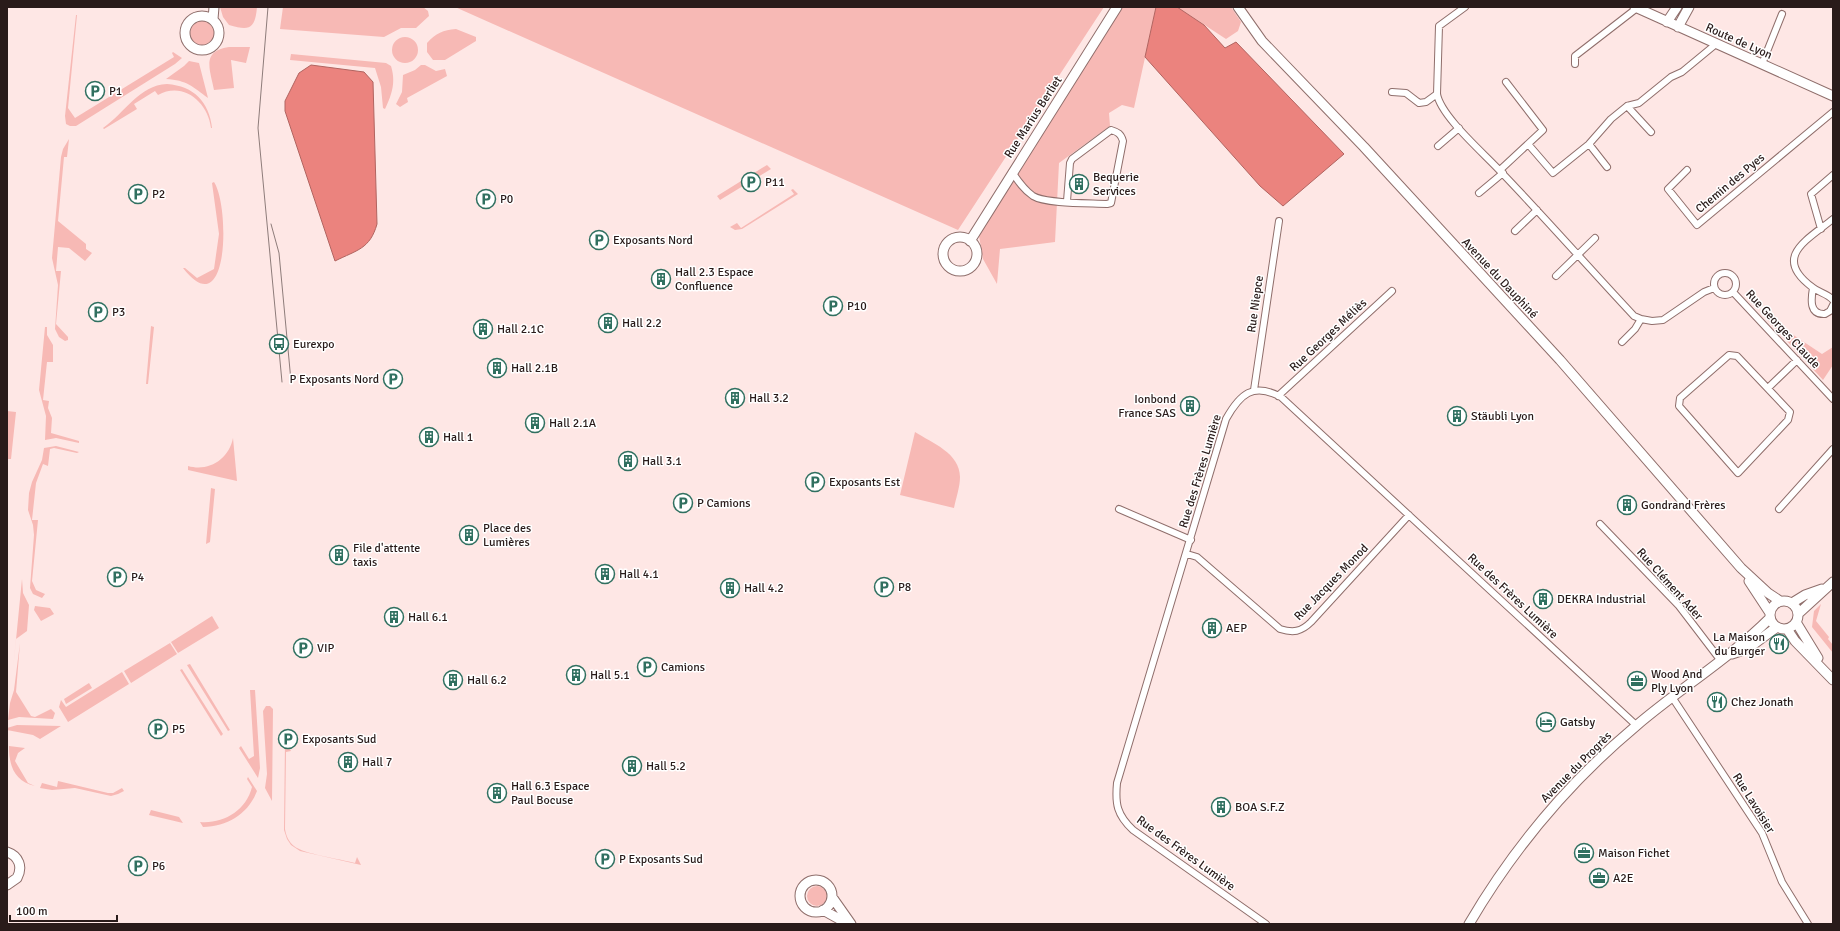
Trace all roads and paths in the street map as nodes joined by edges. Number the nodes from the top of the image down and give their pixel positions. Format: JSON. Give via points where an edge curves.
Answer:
{"nodes":[{"id":1,"x":214,"y":7,"type":"edge"},
{"id":2,"x":1118,"y":7,"type":"edge"},
{"id":3,"x":1238,"y":7,"type":"edge"},
{"id":4,"x":1465,"y":7,"type":"edge"},
{"id":5,"x":1636,"y":7,"type":"edge"},
{"id":6,"x":1677,"y":7,"type":"edge"},
{"id":7,"x":1689,"y":7,"type":"edge"},
{"id":8,"x":201,"y":11,"type":"edge"},
{"id":9,"x":1782,"y":14,"type":"dead end"},
{"id":10,"x":213,"y":19,"type":"junction"},
{"id":11,"x":1667,"y":22,"type":"junction"},
{"id":12,"x":1678,"y":27,"type":"junction"},
{"id":13,"x":1716,"y":44,"type":"junction"},
{"id":14,"x":1575,"y":64,"type":"dead end"},
{"id":15,"x":1762,"y":64,"type":"junction"},
{"id":16,"x":1506,"y":82,"type":"dead end"},
{"id":17,"x":1392,"y":92,"type":"dead end"},
{"id":18,"x":1437,"y":94,"type":"junction"},
{"id":19,"x":1833,"y":96,"type":"edge"},
{"id":20,"x":1627,"y":106,"type":"junction"},
{"id":21,"x":1833,"y":112,"type":"edge"},
{"id":22,"x":1459,"y":128,"type":"junction"},
{"id":23,"x":1651,"y":132,"type":"dead end"},
{"id":24,"x":1528,"y":144,"type":"junction"},
{"id":25,"x":1589,"y":144,"type":"junction"},
{"id":26,"x":1438,"y":146,"type":"dead end"},
{"id":27,"x":1607,"y":168,"type":"dead end"},
{"id":28,"x":1687,"y":170,"type":"dead end"},
{"id":29,"x":1501,"y":171,"type":"junction"},
{"id":30,"x":1012,"y":172,"type":"junction"},
{"id":31,"x":1833,"y":175,"type":"edge"},
{"id":32,"x":1479,"y":193,"type":"dead end"},
{"id":33,"x":1067,"y":201,"type":"junction"},
{"id":34,"x":1537,"y":210,"type":"junction"},
{"id":35,"x":1833,"y":219,"type":"edge"},
{"id":36,"x":1279,"y":222,"type":"dead end"},
{"id":37,"x":1821,"y":229,"type":"junction"},
{"id":38,"x":1516,"y":231,"type":"dead end"},
{"id":39,"x":1595,"y":238,"type":"dead end"},
{"id":40,"x":970,"y":241,"type":"dead end"},
{"id":41,"x":1578,"y":255,"type":"junction"},
{"id":42,"x":1556,"y":276,"type":"dead end"},
{"id":43,"x":1714,"y":288,"type":"junction"},
{"id":44,"x":1813,"y":288,"type":"junction"},
{"id":45,"x":1392,"y":291,"type":"dead end"},
{"id":46,"x":1733,"y":292,"type":"junction"},
{"id":47,"x":1833,"y":300,"type":"edge"},
{"id":48,"x":1833,"y":305,"type":"edge"},
{"id":49,"x":1641,"y":320,"type":"junction"},
{"id":50,"x":1622,"y":342,"type":"dead end"},
{"id":51,"x":1797,"y":360,"type":"junction"},
{"id":52,"x":1768,"y":388,"type":"junction"},
{"id":53,"x":1254,"y":390,"type":"junction"},
{"id":54,"x":1278,"y":396,"type":"junction"},
{"id":55,"x":1833,"y":399,"type":"edge"},
{"id":56,"x":1833,"y":449,"type":"edge"},
{"id":57,"x":1778,"y":508,"type":"dead end"},
{"id":58,"x":1119,"y":509,"type":"dead end"},
{"id":59,"x":1409,"y":515,"type":"junction"},
{"id":60,"x":1600,"y":524,"type":"dead end"},
{"id":61,"x":1190,"y":540,"type":"junction"},
{"id":62,"x":1186,"y":554,"type":"junction"},
{"id":63,"x":1741,"y":568,"type":"junction"},
{"id":64,"x":1830,"y":584,"type":"edge"},
{"id":65,"x":1780,"y":601,"type":"junction"},
{"id":66,"x":1792,"y":603,"type":"junction"},
{"id":67,"x":1770,"y":615,"type":"junction"},
{"id":68,"x":1797,"y":618,"type":"junction"},
{"id":69,"x":1777,"y":627,"type":"junction"},
{"id":70,"x":1787,"y":629,"type":"junction"},
{"id":71,"x":1730,"y":654,"type":"junction"},
{"id":72,"x":1721,"y":661,"type":"junction"},
{"id":73,"x":1830,"y":676,"type":"edge"},
{"id":74,"x":1672,"y":697,"type":"junction"},
{"id":75,"x":1636,"y":725,"type":"junction"},
{"id":76,"x":7,"y":852,"type":"edge"},
{"id":77,"x":8,"y":887,"type":"edge"},
{"id":78,"x":832,"y":897,"type":"junction"},
{"id":79,"x":823,"y":910,"type":"junction"},
{"id":80,"x":850,"y":924,"type":"edge"},
{"id":81,"x":1266,"y":924,"type":"edge"},
{"id":82,"x":1469,"y":924,"type":"edge"},
{"id":83,"x":1808,"y":924,"type":"edge"}],
"edges":[{"from":1,"to":10,"type":"street"},
{"from":2,"to":30,"type":"street","name":"Rue Marius Berliet"},
{"from":3,"to":63,"type":"street","name":"Avenue du Dauphiné","via":[[1262,41],[1364,147],[1560,360]]},
{"from":4,"to":18,"type":"street","via":[[1439,26]]},
{"from":5,"to":11,"type":"street","name":"Route de Lyon"},
{"from":5,"to":14,"type":"street","via":[[1575,56]]},
{"from":6,"to":11,"type":"street"},
{"from":7,"to":12,"type":"street"},
{"from":8,"to":10,"type":"street"},
{"from":8,"to":10,"type":"street","via":[[190,20],[185,29],[188,44],[196,49],[210,49],[218,40],[219,28]]},
{"from":9,"to":15,"type":"street"},
{"from":11,"to":12,"type":"street","name":"Route de Lyon"},
{"from":12,"to":13,"type":"street","name":"Route de Lyon"},
{"from":13,"to":15,"type":"street","name":"Route de Lyon"},
{"from":13,"to":20,"type":"street","via":[[1639,103]]},
{"from":15,"to":19,"type":"street","name":"Route de Lyon"},
{"from":16,"to":24,"type":"street","via":[[1543,130]]},
{"from":17,"to":18,"type":"street","via":[[1406,93],[1419,103],[1426,102]]},
{"from":18,"to":22,"type":"street","via":[[1438,102]]},
{"from":20,"to":23,"type":"street"},
{"from":20,"to":25,"type":"street","via":[[1611,119]]},
{"from":21,"to":28,"type":"street","name":"Chemin des Pyes","via":[[1697,225],[1668,189]]},
{"from":22,"to":26,"type":"street"},
{"from":22,"to":29,"type":"street"},
{"from":24,"to":25,"type":"street","via":[[1553,173]]},
{"from":24,"to":29,"type":"street"},
{"from":25,"to":27,"type":"street"},
{"from":29,"to":32,"type":"street"},
{"from":29,"to":34,"type":"street"},
{"from":30,"to":33,"type":"street","via":[[1033,196]]},
{"from":30,"to":40,"type":"street","name":"Rue Marius Berliet"},
{"from":31,"to":37,"type":"street","via":[[1811,194]]},
{"from":33,"to":33,"type":"street","via":[[1111,203],[1123,141],[1117,132],[1111,130],[1072,159]]},
{"from":34,"to":38,"type":"street"},
{"from":34,"to":41,"type":"street"},
{"from":35,"to":37,"type":"street"},
{"from":36,"to":53,"type":"street","name":"Rue Niepce"},
{"from":37,"to":44,"type":"street","via":[[1798,249],[1793,258],[1795,270]]},
{"from":39,"to":41,"type":"street"},
{"from":41,"to":42,"type":"street"},
{"from":41,"to":49,"type":"street","via":[[1634,316]]},
{"from":43,"to":46,"type":"street","via":[[1719,294]]},
{"from":43,"to":46,"type":"street","via":[[1717,276],[1726,273],[1736,283]]},
{"from":43,"to":49,"type":"street","via":[[1663,320]]},
{"from":44,"to":47,"type":"street"},
{"from":44,"to":48,"type":"street","via":[[1811,304],[1817,313],[1830,312]]},
{"from":45,"to":54,"type":"street","name":"Rue Georges Méliès"},
{"from":46,"to":51,"type":"street","name":"Rue Georges Claude"},
{"from":49,"to":50,"type":"street"},
{"from":51,"to":52,"type":"street"},
{"from":51,"to":55,"type":"street","name":"Rue Georges Claude"},
{"from":52,"to":52,"type":"street","via":[[1737,356],[1729,356],[1680,398],[1679,406],[1738,473],[1788,420],[1790,412]]},
{"from":53,"to":54,"type":"street","name":"Rue des Frères Lumière","via":[[1260,389]]},
{"from":53,"to":61,"type":"street","name":"Rue des Frères Lumière","via":[[1245,394],[1226,419]]},
{"from":54,"to":59,"type":"street","name":"Rue des Frères Lumière"},
{"from":56,"to":57,"type":"street"},
{"from":58,"to":61,"type":"street"},
{"from":59,"to":62,"type":"street","name":"Rue Jacques Monod","via":[[1311,622],[1294,632],[1280,629],[1197,558]]},
{"from":59,"to":75,"type":"street","name":"Rue des Frères Lumière"},
{"from":60,"to":72,"type":"street","name":"Rue Clément Ader","via":[[1678,606]]},
{"from":61,"to":62,"type":"street","name":"Rue des Frères Lumière"},
{"from":62,"to":81,"type":"street","name":"Rue des Frères Lumière","via":[[1117,783],[1116,798],[1123,821],[1132,830]]},
{"from":63,"to":65,"type":"street","name":"Avenue du Dauphiné"},
{"from":63,"to":67,"type":"street","name":"Avenue du Dauphiné"},
{"from":64,"to":66,"type":"street"},
{"from":64,"to":68,"type":"street"},
{"from":65,"to":66,"type":"street"},
{"from":65,"to":67,"type":"street","via":[[1773,605]]},
{"from":66,"to":68,"type":"street"},
{"from":67,"to":69,"type":"street"},
{"from":67,"to":71,"type":"street","name":"Avenue du Progrès"},
{"from":68,"to":70,"type":"street"},
{"from":68,"to":73,"type":"street"},
{"from":69,"to":70,"type":"street"},
{"from":69,"to":71,"type":"street","name":"Avenue du Progrès","via":[[1747,649]]},
{"from":70,"to":73,"type":"street","via":[[1795,641]]},
{"from":71,"to":72,"type":"street","name":"Avenue du Progrès"},
{"from":72,"to":74,"type":"street","name":"Avenue du Progrès"},
{"from":74,"to":75,"type":"street","name":"Avenue du Progrès"},
{"from":74,"to":83,"type":"street","name":"Rue Lavoisier","via":[[1759,828],[1782,882]]},
{"from":75,"to":82,"type":"street","name":"Avenue du Progrès","via":[[1581,777],[1539,823],[1502,872]]},
{"from":76,"to":77,"type":"street","via":[[16,857],[20,867],[18,878]]},
{"from":78,"to":79,"type":"street","via":[[831,903]]},
{"from":78,"to":79,"type":"street","via":[[829,886],[821,880],[812,880],[802,888],[801,900],[806,908],[814,911]]},
{"from":78,"to":80,"type":"street"},
{"from":79,"to":80,"type":"street"}]}
